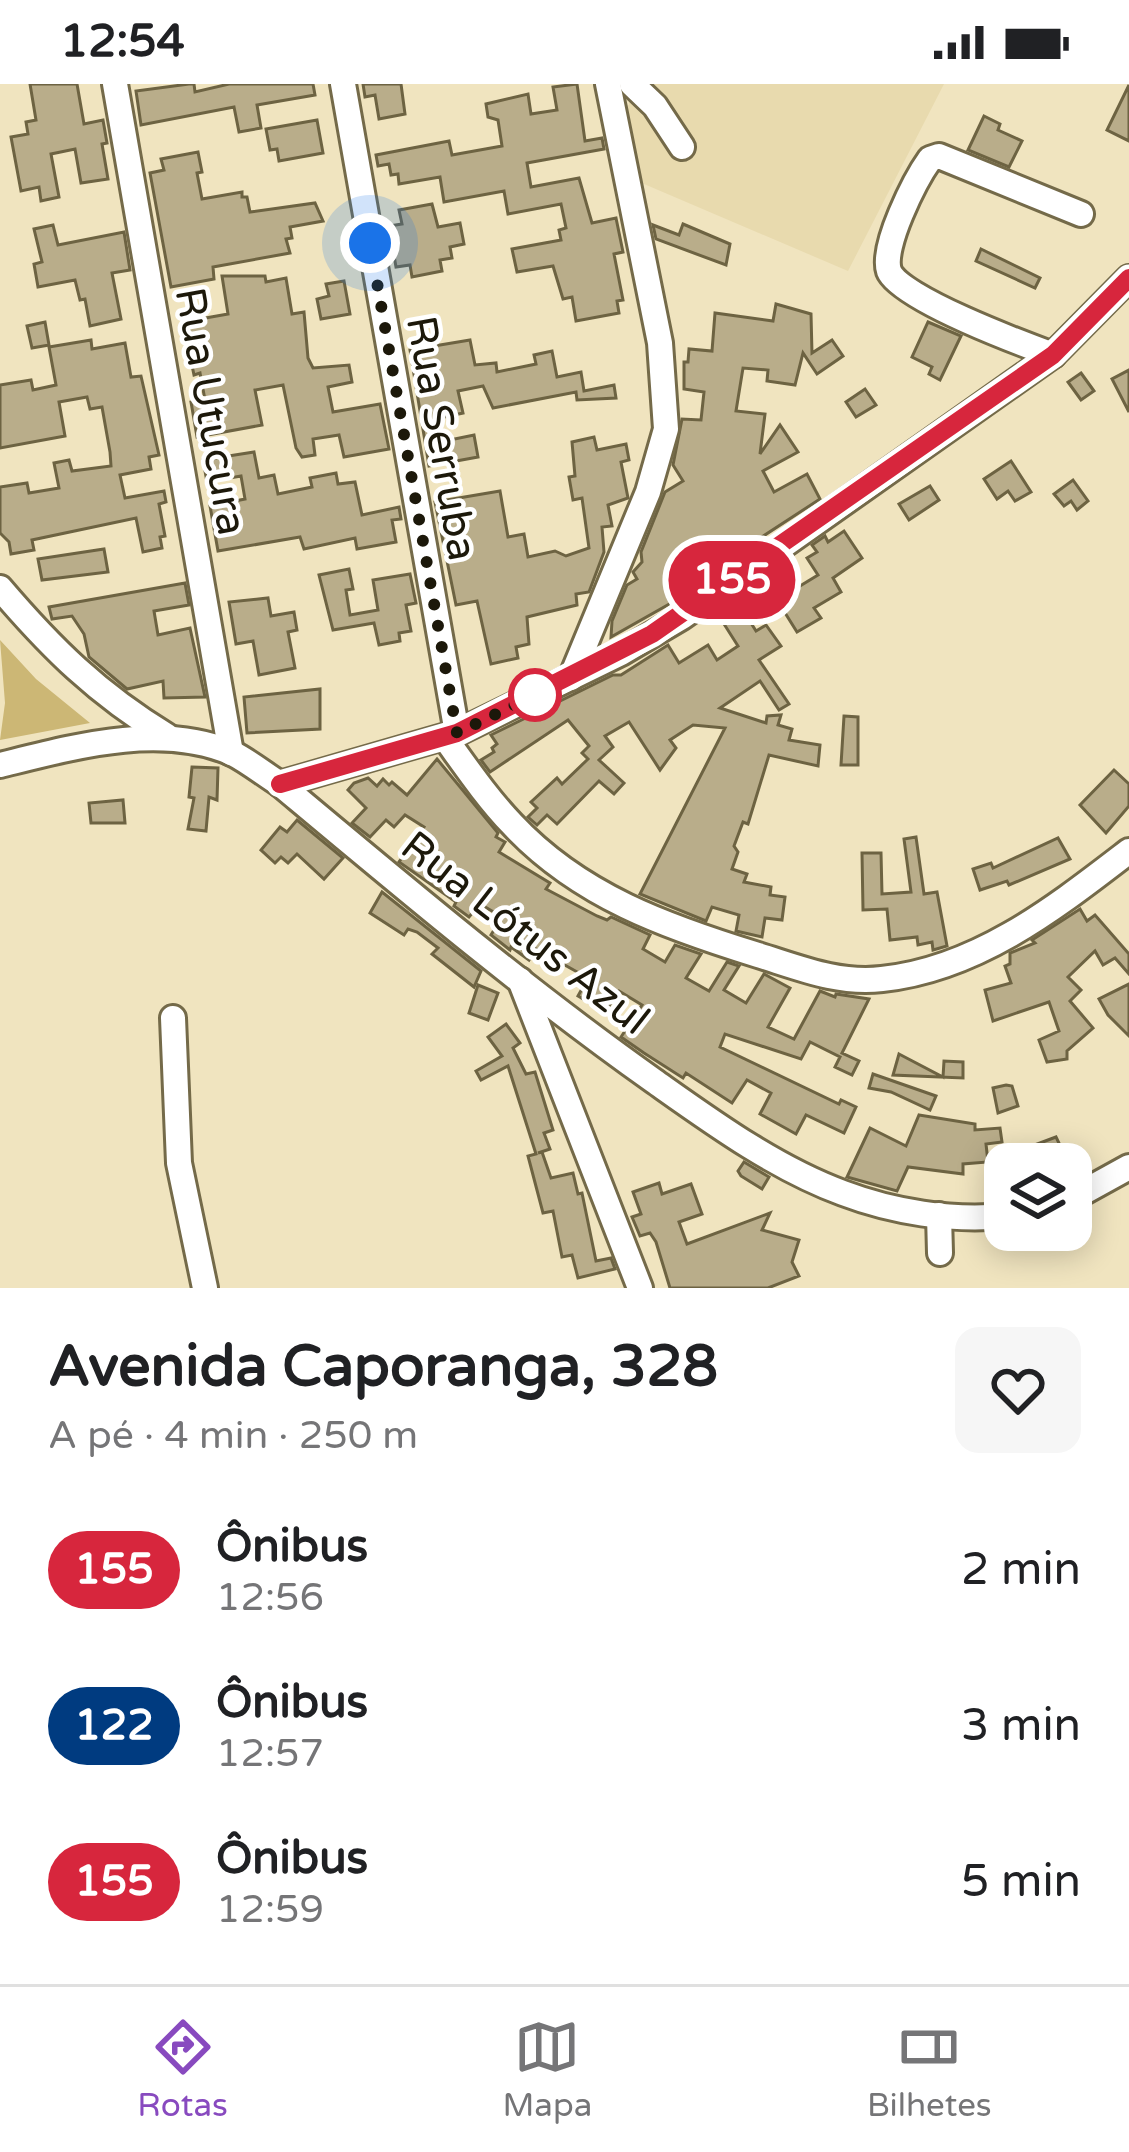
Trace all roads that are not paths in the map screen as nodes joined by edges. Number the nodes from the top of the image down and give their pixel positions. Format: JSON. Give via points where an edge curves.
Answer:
{"nodes":[{"id":1,"x":116,"y":84,"type":"edge"},
{"id":2,"x":343,"y":84,"type":"edge"},
{"id":3,"x":608,"y":84,"type":"edge"},
{"id":4,"x":632,"y":84,"type":"edge"},
{"id":5,"x":682,"y":147,"type":"dead end"},
{"id":6,"x":1082,"y":214,"type":"dead end"},
{"id":7,"x":1129,"y":278,"type":"edge"},
{"id":8,"x":1053,"y":355,"type":"junction"},
{"id":9,"x":0,"y":588,"type":"edge"},
{"id":10,"x":571,"y":678,"type":"junction"},
{"id":11,"x":451,"y":735,"type":"junction"},
{"id":12,"x":166,"y":736,"type":"junction"},
{"id":13,"x":231,"y":753,"type":"junction"},
{"id":14,"x":0,"y":765,"type":"edge"},
{"id":15,"x":280,"y":784,"type":"junction"},
{"id":16,"x":1129,"y":850,"type":"edge"},
{"id":17,"x":519,"y":978,"type":"junction"},
{"id":18,"x":173,"y":1018,"type":"dead end"},
{"id":19,"x":1129,"y":1167,"type":"edge"},
{"id":20,"x":1092,"y":1187,"type":"edge"},
{"id":21,"x":939,"y":1215,"type":"junction"},
{"id":22,"x":984,"y":1216,"type":"edge"},
{"id":23,"x":940,"y":1253,"type":"dead end"},
{"id":24,"x":205,"y":1288,"type":"edge"},
{"id":25,"x":640,"y":1288,"type":"edge"}],
"edges":[{"from":1,"to":13,"type":"street","name":"Rua Utucura"},
{"from":2,"to":11,"type":"street","name":"Rua Serruba"},
{"from":3,"to":10,"type":"street","via":[[659,344],[665,429],[648,492]]},
{"from":4,"to":5,"type":"street"},
{"from":6,"to":8,"type":"street","via":[[939,156],[918,178],[888,254],[893,278],[920,297]]},
{"from":7,"to":8,"type":"street"},
{"from":8,"to":10,"type":"street","via":[[682,616]]},
{"from":9,"to":12,"type":"street","via":[[115,705]]},
{"from":10,"to":11,"type":"street"},
{"from":11,"to":15,"type":"street"},
{"from":11,"to":16,"type":"street","via":[[513,826],[604,896],[684,932],[846,981],[965,957],[1017,932]]},
{"from":12,"to":13,"type":"street","name":"Rua Lótus Azul"},
{"from":12,"to":14,"type":"street","name":"Rua Lótus Azul"},
{"from":13,"to":15,"type":"street","name":"Rua Lótus Azul"},
{"from":15,"to":17,"type":"street","name":"Rua Lótus Azul"},
{"from":17,"to":21,"type":"street","name":"Rua Lótus Azul","via":[[683,1102],[795,1171],[858,1198]]},
{"from":17,"to":25,"type":"street"},
{"from":18,"to":24,"type":"street","via":[[178,1163]]},
{"from":19,"to":20,"type":"street"},
{"from":21,"to":22,"type":"street","name":"Rua Lótus Azul"},
{"from":21,"to":23,"type":"street"}]}
